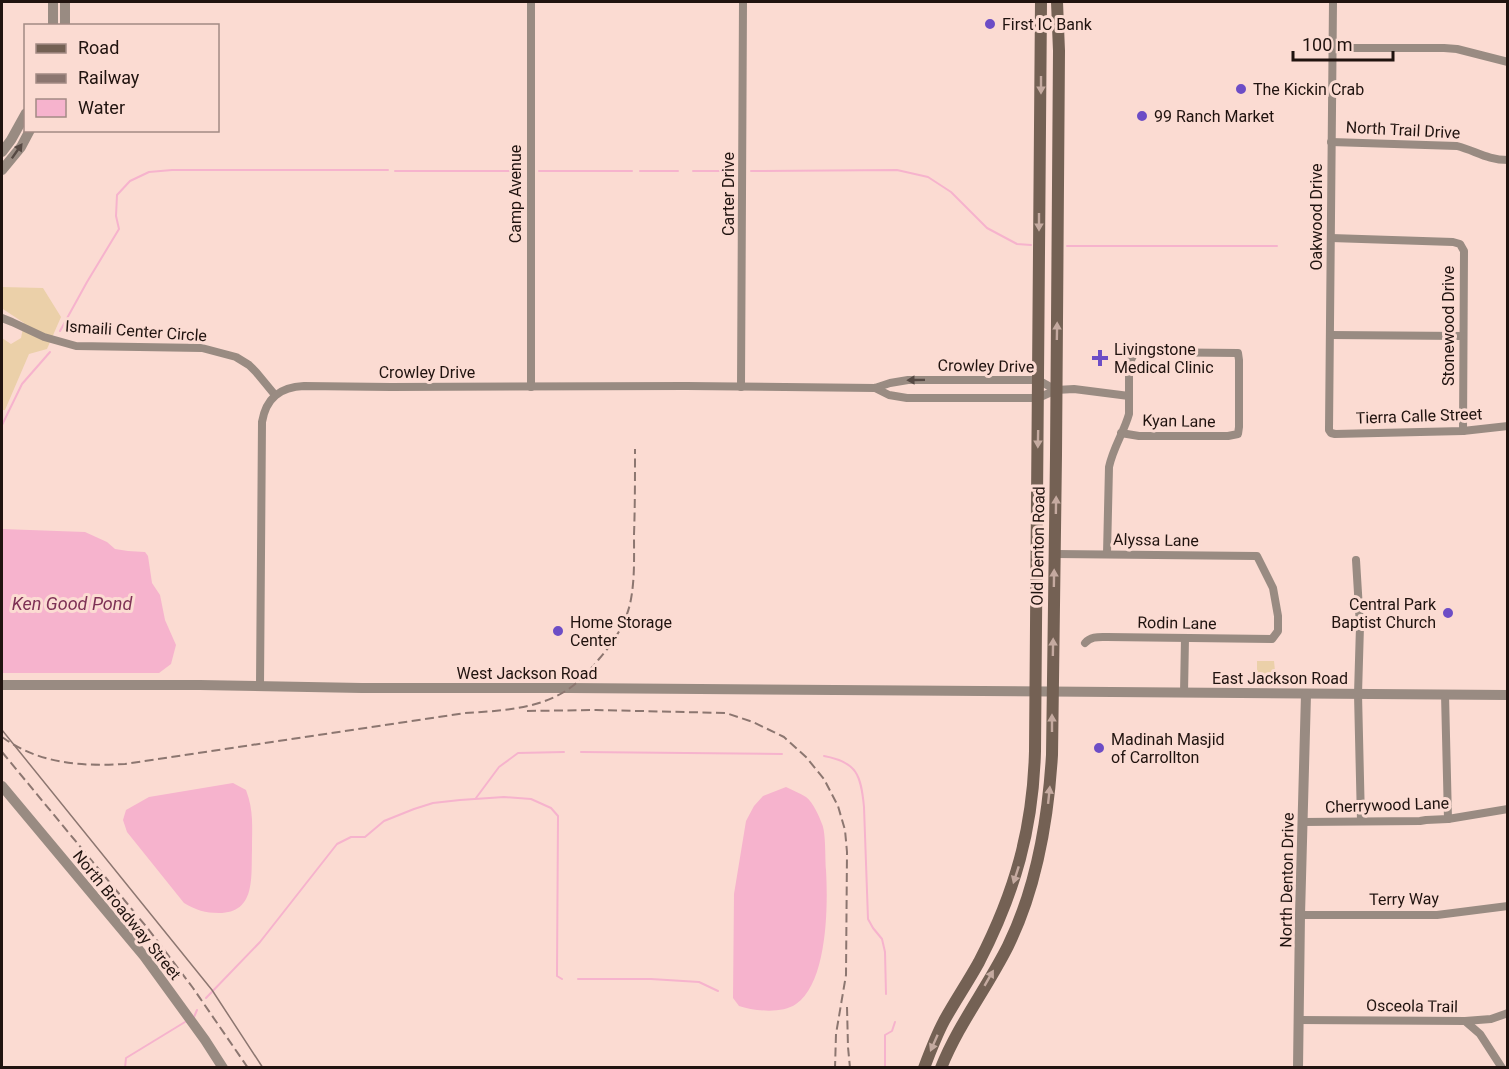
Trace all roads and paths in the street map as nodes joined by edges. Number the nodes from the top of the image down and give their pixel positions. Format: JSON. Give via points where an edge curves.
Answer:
{"nodes":[{"id":1,"x":53,"y":2,"type":"edge"},
{"id":2,"x":65,"y":2,"type":"edge"},
{"id":3,"x":531,"y":2,"type":"edge"},
{"id":4,"x":743,"y":2,"type":"edge"},
{"id":5,"x":1041,"y":2,"type":"edge"},
{"id":6,"x":1057,"y":2,"type":"edge"},
{"id":7,"x":1333,"y":2,"type":"edge"},
{"id":8,"x":53,"y":24,"type":"edge"},
{"id":9,"x":65,"y":24,"type":"edge"},
{"id":10,"x":1333,"y":48,"type":"junction"},
{"id":11,"x":1041,"y":51,"type":"junction"},
{"id":12,"x":1059,"y":51,"type":"junction"},
{"id":13,"x":1508,"y":62,"type":"edge"},
{"id":14,"x":24,"y":117,"type":"edge"},
{"id":15,"x":29,"y":132,"type":"edge"},
{"id":16,"x":1331,"y":142,"type":"junction"},
{"id":17,"x":2,"y":152,"type":"edge"},
{"id":18,"x":1508,"y":160,"type":"edge"},
{"id":19,"x":1040,"y":163,"type":"junction"},
{"id":20,"x":1058,"y":163,"type":"junction"},
{"id":21,"x":2,"y":170,"type":"edge"},
{"id":22,"x":1331,"y":238,"type":"junction"},
{"id":23,"x":2,"y":318,"type":"edge"},
{"id":24,"x":1330,"y":334,"type":"junction"},
{"id":25,"x":1463,"y":336,"type":"junction"},
{"id":26,"x":1038,"y":380,"type":"junction"},
{"id":27,"x":531,"y":387,"type":"junction"},
{"id":28,"x":741,"y":387,"type":"junction"},
{"id":29,"x":875,"y":388,"type":"junction"},
{"id":30,"x":1056,"y":390,"type":"junction"},
{"id":31,"x":275,"y":395,"type":"junction"},
{"id":32,"x":1129,"y":396,"type":"junction"},
{"id":33,"x":1038,"y":399,"type":"junction"},
{"id":34,"x":1508,"y":426,"type":"edge"},
{"id":35,"x":1463,"y":431,"type":"junction"},
{"id":36,"x":1121,"y":433,"type":"junction"},
{"id":37,"x":1331,"y":433,"type":"joint"},
{"id":38,"x":1055,"y":554,"type":"junction"},
{"id":39,"x":1107,"y":554,"type":"junction"},
{"id":40,"x":1356,"y":561,"type":"dead end"},
{"id":41,"x":1185,"y":638,"type":"junction"},
{"id":42,"x":1272,"y":639,"type":"joint"},
{"id":43,"x":1085,"y":643,"type":"dead end"},
{"id":44,"x":2,"y":685,"type":"edge"},
{"id":45,"x":260,"y":686,"type":"junction"},
{"id":46,"x":1036,"y":692,"type":"junction"},
{"id":47,"x":1052,"y":692,"type":"junction"},
{"id":48,"x":1184,"y":693,"type":"junction"},
{"id":49,"x":1306,"y":694,"type":"junction"},
{"id":50,"x":1358,"y":694,"type":"junction"},
{"id":51,"x":1445,"y":694,"type":"junction"},
{"id":52,"x":1508,"y":695,"type":"edge"},
{"id":53,"x":2,"y":786,"type":"edge"},
{"id":54,"x":1508,"y":809,"type":"edge"},
{"id":55,"x":1448,"y":819,"type":"junction"},
{"id":56,"x":1361,"y":821,"type":"junction"},
{"id":57,"x":1303,"y":822,"type":"junction"},
{"id":58,"x":1508,"y":906,"type":"edge"},
{"id":59,"x":1300,"y":915,"type":"junction"},
{"id":60,"x":1508,"y":1013,"type":"edge"},
{"id":61,"x":945,"y":1020,"type":"junction"},
{"id":62,"x":1299,"y":1020,"type":"junction"},
{"id":63,"x":1465,"y":1021,"type":"junction"},
{"id":64,"x":960,"y":1029,"type":"junction"},
{"id":65,"x":223,"y":1068,"type":"edge"},
{"id":66,"x":924,"y":1068,"type":"edge"},
{"id":67,"x":941,"y":1068,"type":"edge"},
{"id":68,"x":1298,"y":1068,"type":"edge"},
{"id":69,"x":1502,"y":1068,"type":"edge"}],
"edges":[{"from":1,"to":8,"type":"street"},
{"from":2,"to":9,"type":"street"},
{"from":3,"to":27,"type":"street","name":"Camp Avenue"},
{"from":4,"to":28,"type":"street","name":"Carter Drive"},
{"from":5,"to":11,"type":"main road","name":"Old Denton Road"},
{"from":6,"to":12,"type":"main road","name":"Old Denton Road"},
{"from":7,"to":10,"type":"street","name":"Oakwood Drive"},
{"from":10,"to":13,"type":"street","via":[[1457,49]]},
{"from":10,"to":16,"type":"street","name":"Oakwood Drive"},
{"from":11,"to":12,"type":"main road"},
{"from":11,"to":19,"type":"main road","name":"Old Denton Road","one_way":true},
{"from":12,"to":20,"type":"main road","name":"Old Denton Road"},
{"from":14,"to":17,"type":"street"},
{"from":21,"to":15,"type":"street","one_way":true},
{"from":16,"to":18,"type":"street","name":"North Trail Drive","via":[[1457,146],[1489,158]]},
{"from":16,"to":22,"type":"street","name":"Oakwood Drive"},
{"from":19,"to":20,"type":"main road"},
{"from":19,"to":26,"type":"main road","name":"Old Denton Road","one_way":true},
{"from":30,"to":20,"type":"main road","name":"Old Denton Road","one_way":true},
{"from":22,"to":24,"type":"street","name":"Oakwood Drive"},
{"from":22,"to":25,"type":"street","name":"Stonewood Drive","via":[[1460,244],[1464,251]]},
{"from":23,"to":31,"type":"street","name":"Ismaili Center Circle","via":[[76,346],[202,348],[236,357],[249,365]]},
{"from":24,"to":25,"type":"street"},
{"from":24,"to":37,"type":"street","name":"Oakwood Drive"},
{"from":25,"to":35,"type":"street","name":"Stonewood Drive"},
{"from":26,"to":29,"type":"street","name":"Crowley Drive","one_way":true,"via":[[908,380]]},
{"from":26,"to":30,"type":"street","name":"Crowley Drive"},
{"from":26,"to":33,"type":"main road","name":"Old Denton Road"},
{"from":27,"to":28,"type":"street","name":"Crowley Drive"},
{"from":27,"to":31,"type":"street","name":"Crowley Drive","via":[[293,386]]},
{"from":28,"to":29,"type":"street","name":"Crowley Drive"},
{"from":29,"to":33,"type":"street","name":"Crowley Drive","via":[[907,398]]},
{"from":30,"to":32,"type":"street"},
{"from":30,"to":33,"type":"street","name":"Crowley Drive"},
{"from":38,"to":30,"type":"main road","name":"Old Denton Road","one_way":true},
{"from":31,"to":45,"type":"street","via":[[264,409],[262,422]]},
{"from":32,"to":36,"type":"street","via":[[1129,414]]},
{"from":32,"to":36,"type":"street","name":"Kyan Lane","via":[[1135,352],[1238,354],[1238,434]]},
{"from":33,"to":46,"type":"main road","name":"Old Denton Road","one_way":true},
{"from":34,"to":35,"type":"street","name":"Tierra Calle Street"},
{"from":35,"to":37,"type":"street","name":"Tierra Calle Street"},
{"from":36,"to":39,"type":"street","via":[[1108,478]]},
{"from":38,"to":39,"type":"street","name":"Alyssa Lane"},
{"from":47,"to":38,"type":"main road","name":"Old Denton Road","one_way":true},
{"from":39,"to":42,"type":"street","name":"Alyssa Lane","via":[[1257,556],[1273,588],[1278,631]]},
{"from":40,"to":50,"type":"street","via":[[1360,626]]},
{"from":41,"to":42,"type":"street","name":"Rodin Lane"},
{"from":41,"to":43,"type":"street","name":"Rodin Lane","via":[[1093,637]]},
{"from":41,"to":48,"type":"street"},
{"from":44,"to":45,"type":"street","name":"West Jackson Road"},
{"from":45,"to":46,"type":"street","name":"West Jackson Road"},
{"from":46,"to":47,"type":"street","name":"West Jackson Road"},
{"from":46,"to":61,"type":"main road","name":"Old Denton Road","one_way":true,"via":[[1032,805],[1021,861],[1000,921]]},
{"from":47,"to":48,"type":"street","name":"East Jackson Road"},
{"from":64,"to":47,"type":"main road","name":"Old Denton Road","one_way":true,"via":[[1008,946],[1039,858],[1050,794]]},
{"from":48,"to":49,"type":"street","name":"East Jackson Road"},
{"from":49,"to":50,"type":"street","name":"East Jackson Road"},
{"from":49,"to":57,"type":"street","name":"North Denton Drive"},
{"from":50,"to":51,"type":"street","name":"East Jackson Road"},
{"from":50,"to":56,"type":"street"},
{"from":51,"to":52,"type":"street","name":"East Jackson Road"},
{"from":51,"to":55,"type":"street"},
{"from":53,"to":65,"type":"street","name":"North Broadway Street","via":[[144,956]]},
{"from":54,"to":55,"type":"street","name":"Cherrywood Lane"},
{"from":55,"to":56,"type":"street","name":"Cherrywood Lane"},
{"from":56,"to":57,"type":"street","name":"Cherrywood Lane"},
{"from":57,"to":59,"type":"street","name":"North Denton Drive"},
{"from":58,"to":59,"type":"street","name":"Terry Way","via":[[1437,915]]},
{"from":59,"to":62,"type":"street","name":"North Denton Drive"},
{"from":60,"to":63,"type":"street","via":[[1491,1020]]},
{"from":61,"to":64,"type":"main road"},
{"from":61,"to":66,"type":"main road","name":"Old Denton Road","one_way":true},
{"from":62,"to":63,"type":"street","name":"Osceola Trail"},
{"from":62,"to":68,"type":"street","name":"North Denton Drive"},
{"from":63,"to":69,"type":"street","name":"Osceola Trail","via":[[1480,1034]]},
{"from":64,"to":67,"type":"main road","name":"Old Denton Road"}]}
